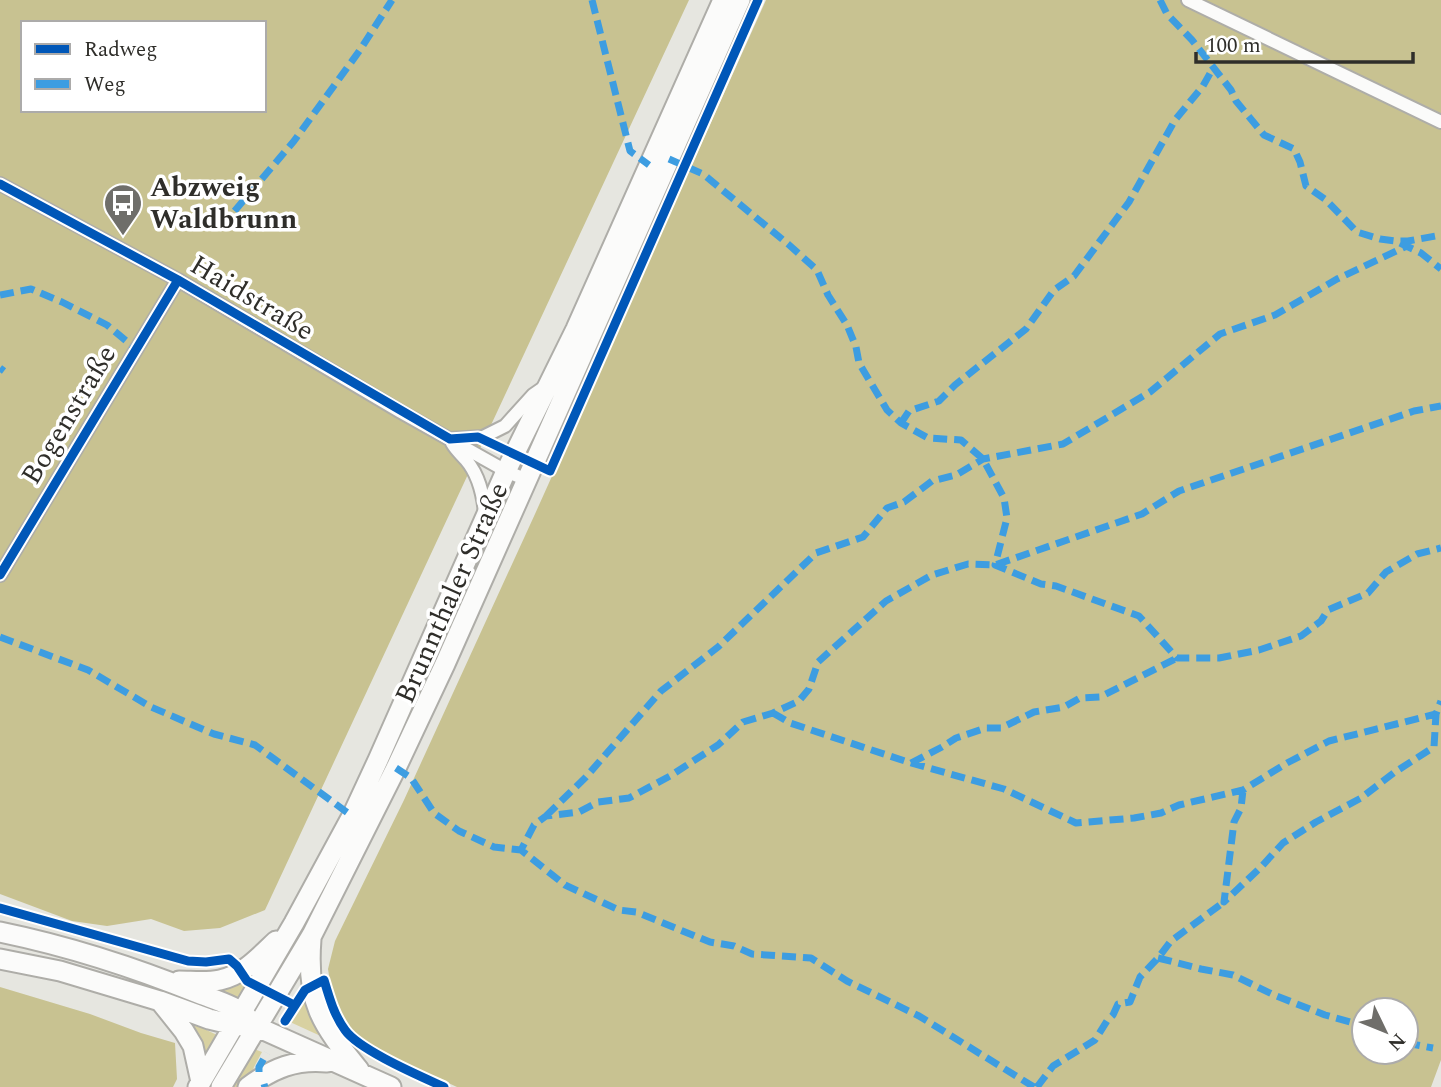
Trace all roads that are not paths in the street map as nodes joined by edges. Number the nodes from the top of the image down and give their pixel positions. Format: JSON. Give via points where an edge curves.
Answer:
{"nodes":[{"id":1,"x":723,"y":0,"type":"edge"},
{"id":2,"x":740,"y":0,"type":"edge"},
{"id":3,"x":1188,"y":0,"type":"edge"},
{"id":4,"x":1441,"y":122,"type":"edge"},
{"id":5,"x":0,"y":184,"type":"edge"},
{"id":6,"x":178,"y":280,"type":"junction"},
{"id":7,"x":548,"y":385,"type":"junction"},
{"id":8,"x":450,"y":439,"type":"junction"},
{"id":9,"x":506,"y":471,"type":"junction"},
{"id":10,"x":527,"y":480,"type":"junction"},
{"id":11,"x":485,"y":518,"type":"junction"},
{"id":12,"x":0,"y":575,"type":"edge"},
{"id":13,"x":294,"y":923,"type":"junction"},
{"id":14,"x":0,"y":932,"type":"edge"},
{"id":15,"x":312,"y":935,"type":"junction"},
{"id":16,"x":0,"y":960,"type":"edge"},
{"id":17,"x":170,"y":981,"type":"junction"},
{"id":18,"x":160,"y":1001,"type":"junction"},
{"id":19,"x":238,"y":1018,"type":"junction"},
{"id":20,"x":257,"y":1027,"type":"junction"},
{"id":21,"x":339,"y":1063,"type":"junction"},
{"id":22,"x":362,"y":1074,"type":"junction"},
{"id":23,"x":199,"y":1085,"type":"edge"},
{"id":24,"x":221,"y":1087,"type":"edge"},
{"id":25,"x":248,"y":1087,"type":"edge"},
{"id":26,"x":391,"y":1087,"type":"edge"}],
"edges":[{"from":1,"to":7,"type":"main road","name":"Brunnthaler Straße"},
{"from":2,"to":10,"type":"main road","name":"Brunnthaler Straße"},
{"from":3,"to":4,"type":"street"},
{"from":5,"to":6,"type":"street","name":"Haidstraße"},
{"from":6,"to":8,"type":"street","name":"Haidstraße"},
{"from":6,"to":12,"type":"street","name":"Bogenstraße"},
{"from":7,"to":8,"type":"street","via":[[506,426],[483,437]]},
{"from":7,"to":9,"type":"main road","name":"Brunnthaler Straße"},
{"from":8,"to":9,"type":"street","name":"Haidstraße"},
{"from":8,"to":11,"type":"street","name":"Haidstraße","via":[[477,478]]},
{"from":9,"to":10,"type":"street","name":"Haidstraße"},
{"from":9,"to":11,"type":"main road","name":"Brunnthaler Straße"},
{"from":10,"to":15,"type":"main road","name":"Brunnthaler Straße","via":[[396,768]]},
{"from":11,"to":13,"type":"main road","name":"Brunnthaler Straße","via":[[368,782]]},
{"from":13,"to":17,"type":"main road","via":[[240,972],[219,980]]},
{"from":13,"to":19,"type":"main road","name":"Brunnthaler Straße"},
{"from":14,"to":17,"type":"main road"},
{"from":15,"to":20,"type":"main road","name":"Brunnthaler Straße"},
{"from":15,"to":22,"type":"main road","via":[[311,986],[316,1006],[331,1035]]},
{"from":16,"to":18,"type":"main road","via":[[60,971]]},
{"from":17,"to":19,"type":"main road"},
{"from":18,"to":19,"type":"main road","via":[[209,1019]]},
{"from":18,"to":23,"type":"main road","via":[[193,1046]]},
{"from":19,"to":20,"type":"main road"},
{"from":19,"to":23,"type":"main road","name":"Brunnthaler Straße"},
{"from":20,"to":21,"type":"main road"},
{"from":20,"to":24,"type":"main road","name":"Brunnthaler Straße"},
{"from":21,"to":22,"type":"main road"},
{"from":21,"to":25,"type":"main road","via":[[294,1063]]},
{"from":22,"to":26,"type":"main road"}]}
